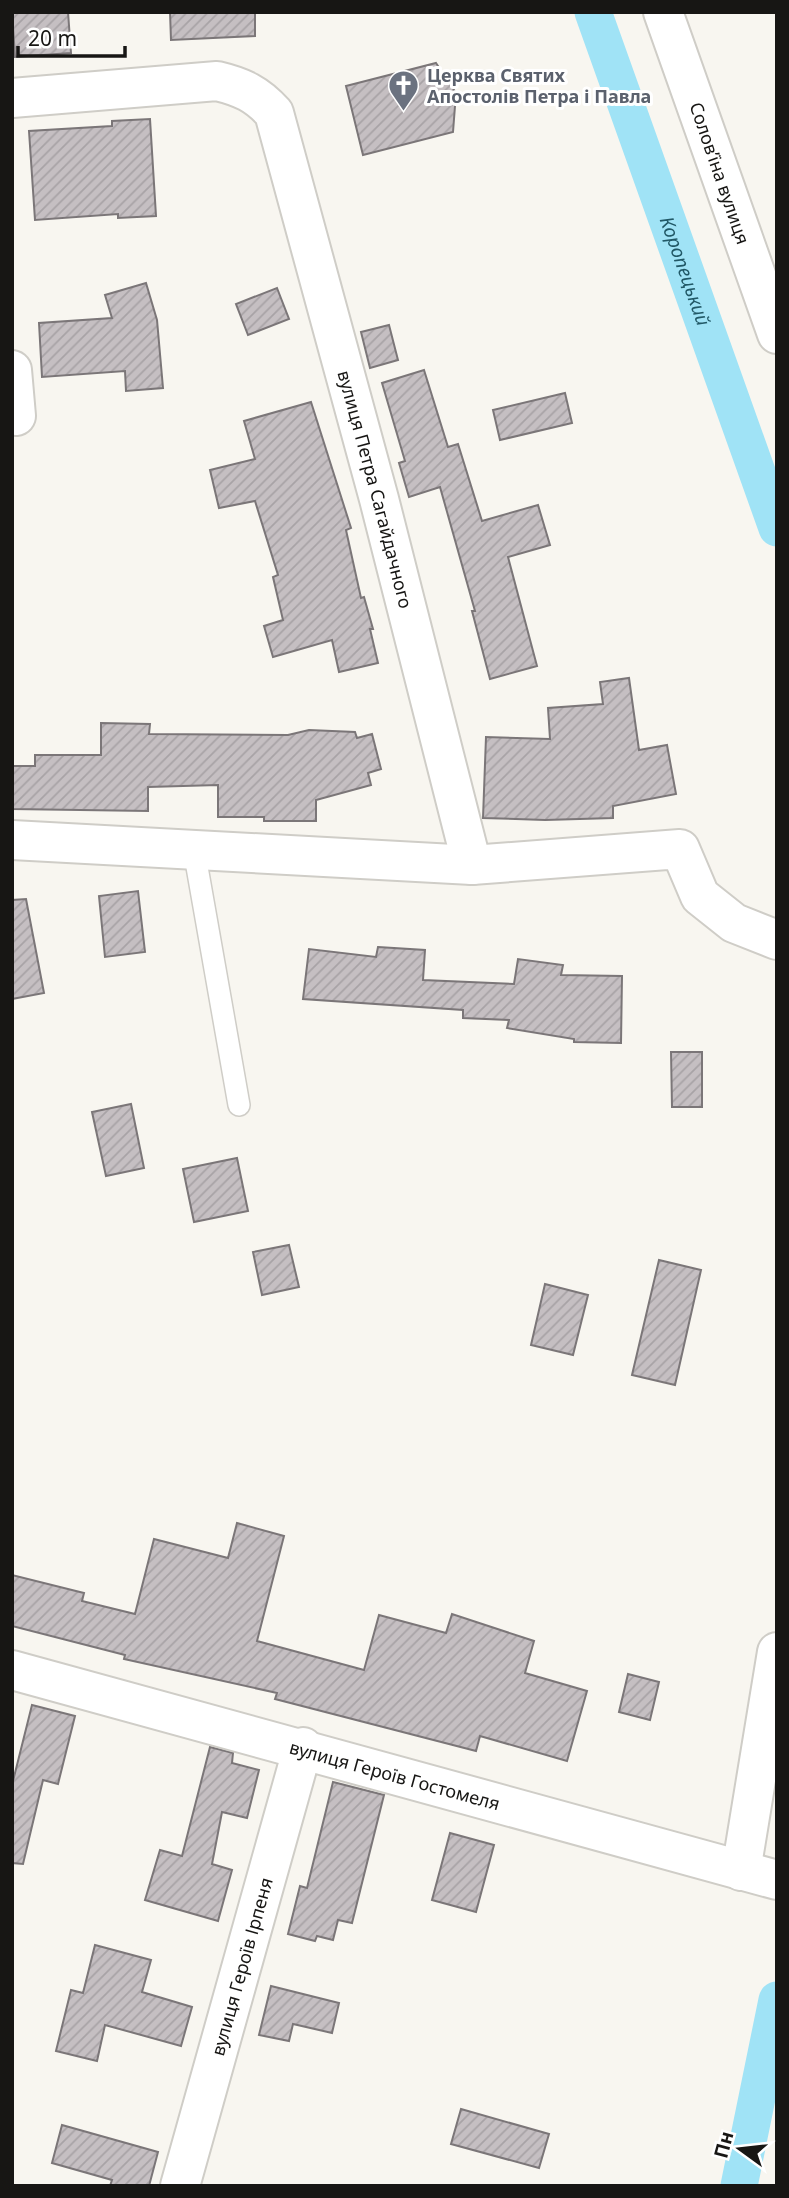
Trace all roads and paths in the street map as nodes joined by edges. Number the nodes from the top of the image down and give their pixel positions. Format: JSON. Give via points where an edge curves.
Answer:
{"nodes":[{"id":1,"x":663,"y":12,"type":"edge"},
{"id":2,"x":12,"y":98,"type":"edge"},
{"id":3,"x":777,"y":334,"type":"edge"},
{"id":4,"x":12,"y":370,"type":"edge"},
{"id":5,"x":16,"y":416,"type":"dead end"},
{"id":6,"x":12,"y":841,"type":"edge"},
{"id":7,"x":194,"y":850,"type":"junction"},
{"id":8,"x":472,"y":865,"type":"junction"},
{"id":9,"x":777,"y":940,"type":"edge"},
{"id":10,"x":239,"y":1105,"type":"dead end"},
{"id":11,"x":777,"y":1652,"type":"edge"},
{"id":12,"x":12,"y":1670,"type":"edge"},
{"id":13,"x":303,"y":1747,"type":"junction"},
{"id":14,"x":759,"y":1876,"type":"edge"},
{"id":15,"x":180,"y":2186,"type":"edge"}],
"edges":[{"from":1,"to":3,"type":"street","name":"Соловʼїна вулиця"},
{"from":2,"to":8,"type":"street","name":"вулиця Петра Сагайдачного","via":[[217,81],[250,91],[274,113]]},
{"from":4,"to":5,"type":"street"},
{"from":6,"to":7,"type":"street"},
{"from":7,"to":8,"type":"street"},
{"from":7,"to":10,"type":"lane"},
{"from":8,"to":9,"type":"street","via":[[680,849],[700,896],[734,923]]},
{"from":11,"to":14,"type":"street"},
{"from":12,"to":13,"type":"street","name":"вулиця Героїв Гостомеля"},
{"from":13,"to":14,"type":"street","name":"вулиця Героїв Гостомеля"},
{"from":13,"to":15,"type":"street","name":"вулиця Героїв Ірпеня"}]}
